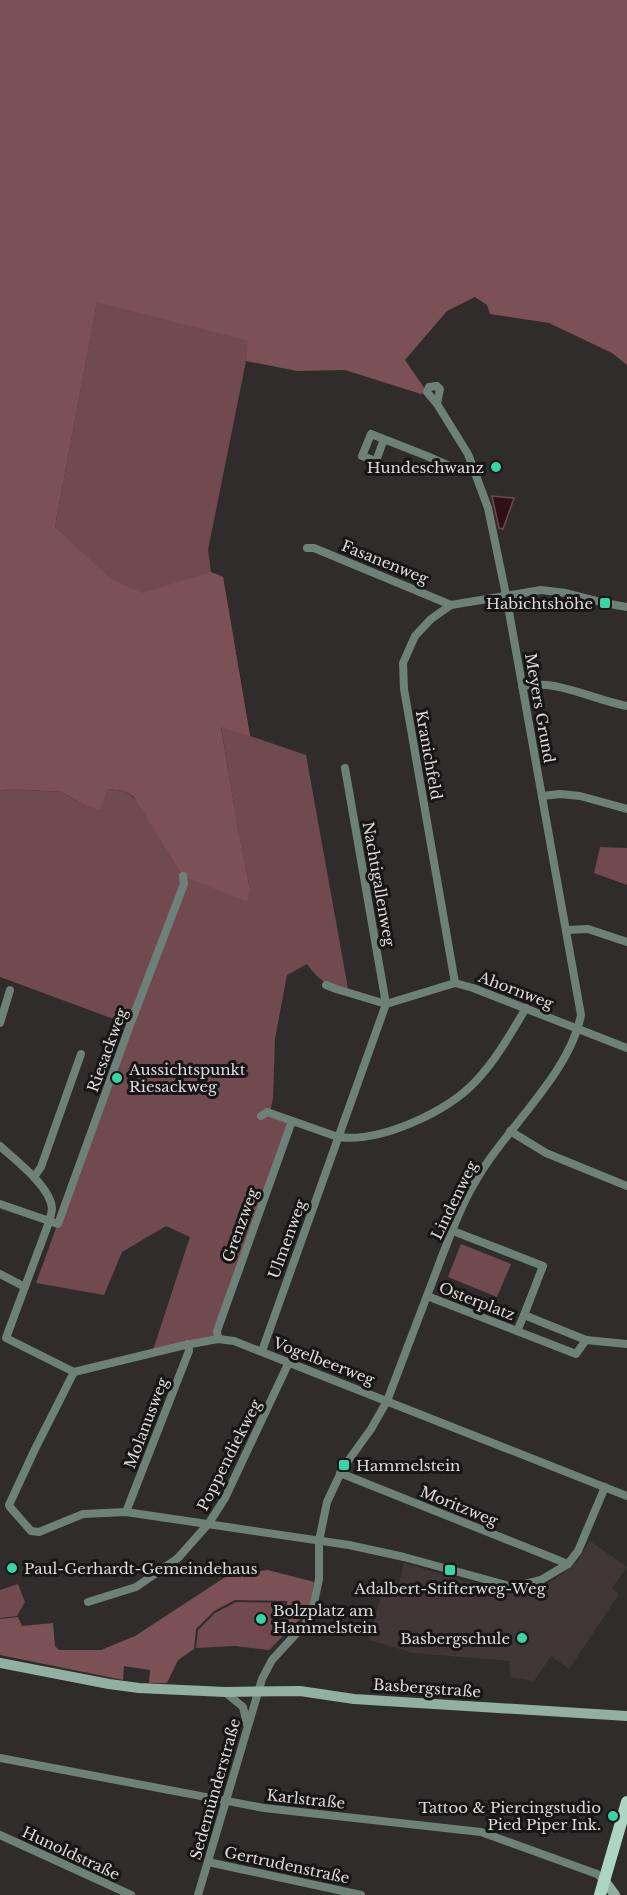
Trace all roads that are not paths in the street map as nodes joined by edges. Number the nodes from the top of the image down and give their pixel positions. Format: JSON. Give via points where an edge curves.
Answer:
{"nodes":[{"id":1,"x":437,"y":404,"type":"dead end"},
{"id":2,"x":384,"y":439,"type":"dead end"},
{"id":3,"x":475,"y":472,"type":"junction"},
{"id":4,"x":307,"y":548,"type":"dead end"},
{"id":5,"x":506,"y":595,"type":"junction"},
{"id":6,"x":451,"y":605,"type":"junction"},
{"id":7,"x":627,"y":607,"type":"edge"},
{"id":8,"x":522,"y":686,"type":"junction"},
{"id":9,"x":627,"y":706,"type":"edge"},
{"id":10,"x":345,"y":768,"type":"dead end"},
{"id":11,"x":542,"y":796,"type":"junction"},
{"id":12,"x":627,"y":809,"type":"edge"},
{"id":13,"x":183,"y":876,"type":"dead end"},
{"id":14,"x":567,"y":930,"type":"junction"},
{"id":15,"x":627,"y":942,"type":"edge"},
{"id":16,"x":455,"y":982,"type":"junction"},
{"id":17,"x":326,"y":985,"type":"dead end"},
{"id":18,"x":10,"y":990,"type":"dead end"},
{"id":19,"x":386,"y":1004,"type":"junction"},
{"id":20,"x":526,"y":1008,"type":"junction"},
{"id":21,"x":0,"y":1023,"type":"edge"},
{"id":22,"x":578,"y":1028,"type":"junction"},
{"id":23,"x":627,"y":1048,"type":"edge"},
{"id":24,"x":81,"y":1054,"type":"dead end"},
{"id":25,"x":261,"y":1116,"type":"dead end"},
{"id":26,"x":292,"y":1121,"type":"junction"},
{"id":27,"x":510,"y":1131,"type":"junction"},
{"id":28,"x":338,"y":1137,"type":"junction"},
{"id":29,"x":0,"y":1146,"type":"edge"},
{"id":30,"x":34,"y":1178,"type":"junction"},
{"id":31,"x":627,"y":1186,"type":"edge"},
{"id":32,"x":0,"y":1204,"type":"edge"},
{"id":33,"x":49,"y":1222,"type":"junction"},
{"id":34,"x":453,"y":1231,"type":"junction"},
{"id":35,"x":0,"y":1274,"type":"edge"},
{"id":36,"x":25,"y":1287,"type":"junction"},
{"id":37,"x":427,"y":1296,"type":"junction"},
{"id":38,"x":524,"y":1315,"type":"junction"},
{"id":39,"x":517,"y":1332,"type":"junction"},
{"id":40,"x":218,"y":1339,"type":"junction"},
{"id":41,"x":586,"y":1340,"type":"junction"},
{"id":42,"x":188,"y":1344,"type":"junction"},
{"id":43,"x":627,"y":1344,"type":"edge"},
{"id":44,"x":262,"y":1352,"type":"junction"},
{"id":45,"x":289,"y":1362,"type":"junction"},
{"id":46,"x":74,"y":1372,"type":"junction"},
{"id":47,"x":387,"y":1401,"type":"junction"},
{"id":48,"x":340,"y":1473,"type":"junction"},
{"id":49,"x":605,"y":1487,"type":"junction"},
{"id":50,"x":627,"y":1496,"type":"edge"},
{"id":51,"x":126,"y":1512,"type":"junction"},
{"id":52,"x":209,"y":1523,"type":"junction"},
{"id":53,"x":318,"y":1541,"type":"junction"},
{"id":54,"x":568,"y":1564,"type":"junction"},
{"id":55,"x":88,"y":1602,"type":"dead end"},
{"id":56,"x":0,"y":1663,"type":"edge"},
{"id":57,"x":258,"y":1691,"type":"junction"},
{"id":58,"x":225,"y":1692,"type":"junction"},
{"id":59,"x":627,"y":1716,"type":"edge"},
{"id":60,"x":247,"y":1728,"type":"junction"},
{"id":61,"x":0,"y":1758,"type":"edge"},
{"id":62,"x":225,"y":1802,"type":"junction"},
{"id":63,"x":627,"y":1802,"type":"edge"},
{"id":64,"x":0,"y":1835,"type":"edge"},
{"id":65,"x":208,"y":1862,"type":"junction"},
{"id":66,"x":604,"y":1880,"type":"junction"},
{"id":67,"x":131,"y":1895,"type":"edge"},
{"id":68,"x":198,"y":1895,"type":"edge"},
{"id":69,"x":361,"y":1895,"type":"edge"},
{"id":70,"x":600,"y":1895,"type":"edge"},
{"id":71,"x":615,"y":1895,"type":"edge"}],
"edges":[{"from":1,"to":3,"type":"street","name":"Meyers Grund"},
{"from":2,"to":3,"type":"street","via":[[456,469]]},
{"from":3,"to":5,"type":"street","name":"Meyers Grund","via":[[488,508]]},
{"from":4,"to":6,"type":"street","name":"Fasanenweg"},
{"from":5,"to":6,"type":"street","name":"Kranichfeld"},
{"from":5,"to":7,"type":"street","via":[[541,590],[566,592]]},
{"from":5,"to":8,"type":"street","name":"Meyers Grund"},
{"from":6,"to":16,"type":"street","name":"Kranichfeld","via":[[415,636],[403,663],[403,674]]},
{"from":8,"to":9,"type":"street","via":[[565,688]]},
{"from":8,"to":11,"type":"street","name":"Meyers Grund"},
{"from":10,"to":19,"type":"street","name":"Nachtigallenweg"},
{"from":11,"to":12,"type":"street","via":[[580,796]]},
{"from":11,"to":14,"type":"street","name":"Meyers Grund"},
{"from":13,"to":33,"type":"street","name":"Riesackweg","via":[[184,885],[63,1212],[58,1224]]},
{"from":14,"to":15,"type":"street","via":[[588,929]]},
{"from":14,"to":22,"type":"street","name":"Meyers Grund","via":[[581,1015]]},
{"from":16,"to":19,"type":"street","name":"Ahornweg"},
{"from":16,"to":20,"type":"street","name":"Ahornweg"},
{"from":17,"to":19,"type":"street"},
{"from":18,"to":21,"type":"street"},
{"from":19,"to":28,"type":"street","name":"Ulmenweg"},
{"from":20,"to":22,"type":"street","name":"Ahornweg"},
{"from":20,"to":28,"type":"street","via":[[477,1081],[462,1094],[421,1119],[394,1129],[369,1136]]},
{"from":22,"to":23,"type":"street","name":"Ahornweg"},
{"from":22,"to":27,"type":"street","name":"Lindenweg","via":[[564,1057]]},
{"from":24,"to":30,"type":"street"},
{"from":25,"to":26,"type":"street","via":[[267,1112]]},
{"from":26,"to":28,"type":"street"},
{"from":26,"to":40,"type":"street","name":"Grenzweg","via":[[217,1330]]},
{"from":27,"to":31,"type":"street","via":[[546,1154]]},
{"from":27,"to":34,"type":"street","name":"Lindenweg","via":[[472,1186]]},
{"from":28,"to":44,"type":"street","name":"Ulmenweg"},
{"from":29,"to":30,"type":"street"},
{"from":30,"to":33,"type":"street","via":[[52,1208]]},
{"from":32,"to":33,"type":"street"},
{"from":33,"to":36,"type":"street","name":"Riesackweg"},
{"from":34,"to":37,"type":"street","name":"Lindenweg"},
{"from":34,"to":38,"type":"street","name":"Osterplatz","via":[[543,1266]]},
{"from":35,"to":36,"type":"street"},
{"from":36,"to":46,"type":"street","name":"Riesackweg","via":[[6,1338]]},
{"from":37,"to":39,"type":"street","name":"Osterplatz"},
{"from":37,"to":47,"type":"street","name":"Lindenweg"},
{"from":38,"to":39,"type":"street","name":"Osterplatz"},
{"from":38,"to":41,"type":"street","name":"Osterplatz"},
{"from":39,"to":41,"type":"street","name":"Osterplatz","via":[[576,1354]]},
{"from":40,"to":42,"type":"street","name":"Vogelbeerweg"},
{"from":40,"to":44,"type":"street","name":"Vogelbeerweg"},
{"from":41,"to":43,"type":"street","name":"Osterplatz"},
{"from":42,"to":46,"type":"street","name":"Vogelbeerweg"},
{"from":42,"to":51,"type":"street","name":"Molanusweg","via":[[189,1352]]},
{"from":44,"to":45,"type":"street","name":"Vogelbeerweg"},
{"from":45,"to":47,"type":"street","name":"Vogelbeerweg"},
{"from":45,"to":52,"type":"street","name":"Poppendiekweg","via":[[225,1498]]},
{"from":46,"to":51,"type":"street","via":[[10,1508],[35,1532],[83,1514]]},
{"from":47,"to":48,"type":"street"},
{"from":47,"to":49,"type":"street","name":"Vogelbeerweg"},
{"from":48,"to":53,"type":"street","via":[[327,1502]]},
{"from":48,"to":54,"type":"street","name":"Moritzweg"},
{"from":49,"to":50,"type":"street","name":"Vogelbeerweg"},
{"from":49,"to":54,"type":"street","via":[[578,1551]]},
{"from":51,"to":52,"type":"street"},
{"from":52,"to":53,"type":"street"},
{"from":52,"to":55,"type":"street","name":"Poppendiekweg","via":[[178,1558],[136,1587]]},
{"from":53,"to":54,"type":"street","via":[[404,1557],[513,1587],[541,1580]]},
{"from":53,"to":57,"type":"street","via":[[319,1579],[312,1612],[272,1660]]},
{"from":56,"to":58,"type":"main road","name":"Basbergstraße","via":[[139,1688]]},
{"from":57,"to":58,"type":"main road","name":"Basbergstraße"},
{"from":57,"to":59,"type":"main road","name":"Basbergstraße"},
{"from":57,"to":60,"type":"street","name":"Sedemünderstraße"},
{"from":58,"to":60,"type":"street","via":[[243,1707]]},
{"from":60,"to":62,"type":"street","name":"Sedemünderstraße"},
{"from":61,"to":62,"type":"street","name":"Karlstraße"},
{"from":62,"to":65,"type":"street","name":"Sedemünderstraße"},
{"from":62,"to":66,"type":"street","name":"Karlstraße","via":[[481,1833],[597,1874]]},
{"from":63,"to":66,"type":"main road"},
{"from":64,"to":67,"type":"street","name":"Hunoldstraße"},
{"from":65,"to":68,"type":"street","name":"Sedemünderstraße"},
{"from":65,"to":69,"type":"street","name":"Gertrudenstraße"},
{"from":66,"to":70,"type":"main road"},
{"from":66,"to":71,"type":"main road"}]}
